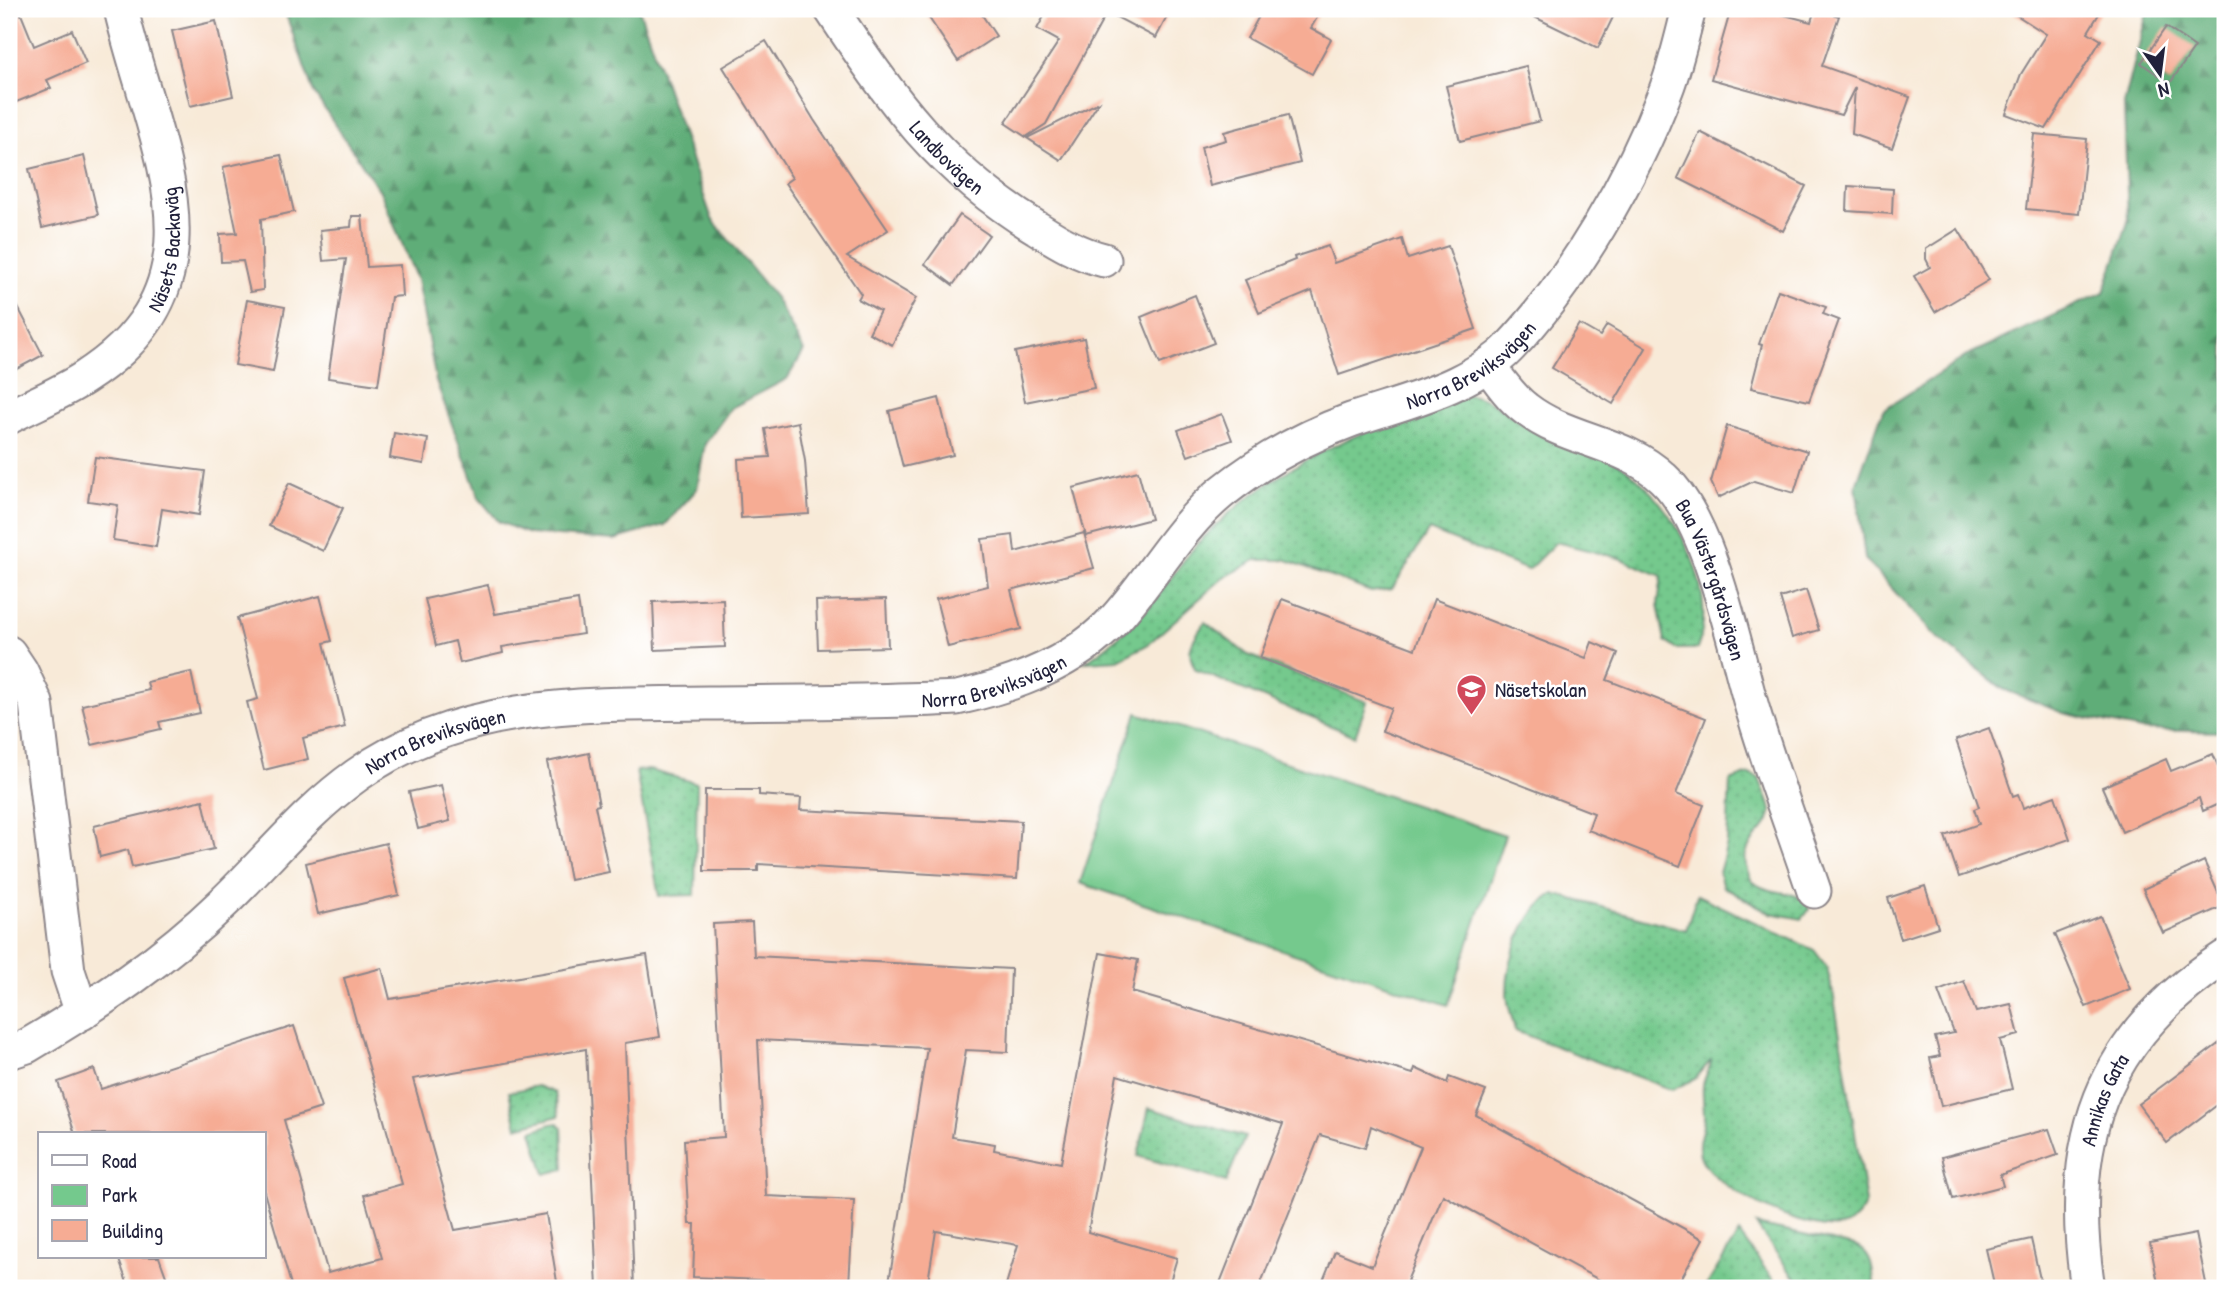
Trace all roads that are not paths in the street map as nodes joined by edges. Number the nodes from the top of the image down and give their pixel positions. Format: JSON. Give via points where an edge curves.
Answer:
{"nodes":[{"id":1,"x":121,"y":9,"type":"edge"},
{"id":2,"x":831,"y":9,"type":"edge"},
{"id":3,"x":1689,"y":9,"type":"edge"},
{"id":4,"x":1104,"y":260,"type":"dead end"},
{"id":5,"x":1488,"y":365,"type":"junction"},
{"id":6,"x":9,"y":417,"type":"edge"},
{"id":7,"x":9,"y":653,"type":"edge"},
{"id":8,"x":1814,"y":891,"type":"dead end"},
{"id":9,"x":2225,"y":957,"type":"edge"},
{"id":10,"x":82,"y":1013,"type":"junction"},
{"id":11,"x":9,"y":1052,"type":"edge"},
{"id":12,"x":2088,"y":1288,"type":"edge"}],
"edges":[{"from":1,"to":6,"type":"street","name":"Näsets Backaväg","via":[[169,192],[173,255],[167,282],[155,310],[110,358],[66,388]]},
{"from":2,"to":4,"type":"street","name":"Landbovägen","via":[[895,103],[946,158],[1020,217],[1083,255]]},
{"from":3,"to":5,"type":"street","name":"Norra Breviksvägen","via":[[1667,88],[1622,185],[1533,319]]},
{"from":5,"to":8,"type":"street","name":"Bua Västergårdsvägen","via":[[1525,409],[1646,464],[1665,480],[1683,506],[1716,580],[1754,715]]},
{"from":5,"to":10,"type":"street","name":"Norra Breviksvägen","via":[[1455,383],[1336,426],[1270,457],[1220,493],[1109,624],[1057,663],[1023,679],[957,698],[544,709],[462,723],[424,737],[357,775],[316,807],[181,943]]},
{"from":7,"to":10,"type":"street","via":[[36,702],[68,971]]},
{"from":9,"to":12,"type":"street","name":"Annikas Gata","via":[[2170,1000],[2141,1030],[2118,1060],[2101,1094],[2090,1128],[2082,1186],[2081,1241]]},
{"from":10,"to":11,"type":"street","name":"Norra Breviksvägen"}]}
